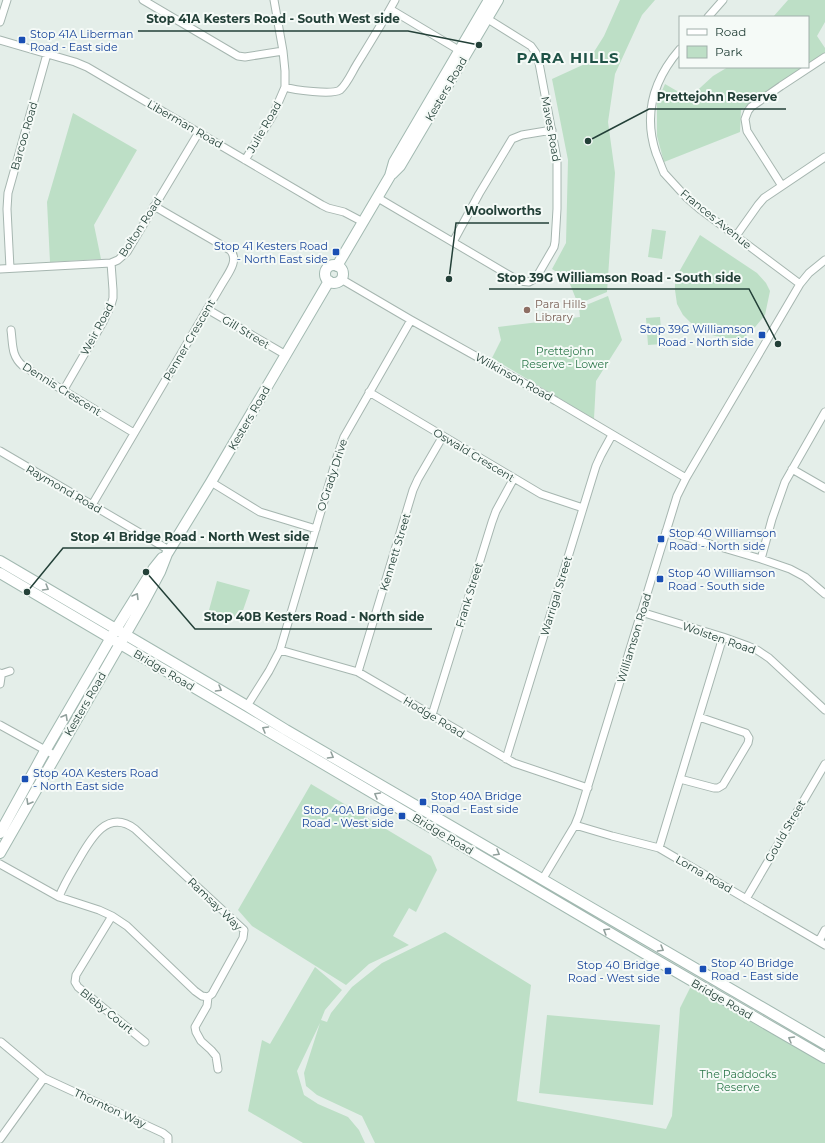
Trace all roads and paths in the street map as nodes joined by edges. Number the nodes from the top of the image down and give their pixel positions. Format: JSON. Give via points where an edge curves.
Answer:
{"nodes":[{"id":1,"x":7,"y":0,"type":"edge"},
{"id":2,"x":143,"y":0,"type":"edge"},
{"id":3,"x":274,"y":0,"type":"edge"},
{"id":4,"x":395,"y":0,"type":"edge"},
{"id":5,"x":489,"y":0,"type":"edge"},
{"id":6,"x":498,"y":0,"type":"edge"},
{"id":7,"x":722,"y":0,"type":"edge"},
{"id":8,"x":390,"y":9,"type":"junction"},
{"id":9,"x":484,"y":16,"type":"junction"},
{"id":10,"x":709,"y":16,"type":"edge"},
{"id":11,"x":0,"y":22,"type":"edge"},
{"id":12,"x":0,"y":40,"type":"edge"},
{"id":13,"x":679,"y":50,"type":"edge"},
{"id":14,"x":283,"y":51,"type":"junction"},
{"id":15,"x":463,"y":52,"type":"junction"},
{"id":16,"x":47,"y":54,"type":"junction"},
{"id":17,"x":825,"y":57,"type":"edge"},
{"id":18,"x":808,"y":68,"type":"edge"},
{"id":19,"x":809,"y":68,"type":"edge"},
{"id":20,"x":285,"y":87,"type":"junction"},
{"id":21,"x":552,"y":130,"type":"junction"},
{"id":22,"x":199,"y":132,"type":"junction"},
{"id":23,"x":825,"y":157,"type":"edge"},
{"id":24,"x":246,"y":160,"type":"junction"},
{"id":25,"x":782,"y":186,"type":"junction"},
{"id":26,"x":378,"y":198,"type":"junction"},
{"id":27,"x":154,"y":206,"type":"junction"},
{"id":28,"x":363,"y":222,"type":"junction"},
{"id":29,"x":736,"y":236,"type":"junction"},
{"id":30,"x":453,"y":242,"type":"junction"},
{"id":31,"x":825,"y":260,"type":"edge"},
{"id":32,"x":111,"y":263,"type":"junction"},
{"id":33,"x":337,"y":266,"type":"junction"},
{"id":34,"x":10,"y":268,"type":"junction"},
{"id":35,"x":0,"y":269,"type":"edge"},
{"id":36,"x":341,"y":279,"type":"junction"},
{"id":37,"x":329,"y":281,"type":"junction"},
{"id":38,"x":800,"y":284,"type":"junction"},
{"id":39,"x":207,"y":309,"type":"junction"},
{"id":40,"x":411,"y":320,"type":"junction"},
{"id":41,"x":11,"y":330,"type":"dead end"},
{"id":42,"x":286,"y":355,"type":"junction"},
{"id":43,"x":63,"y":391,"type":"junction"},
{"id":44,"x":369,"y":392,"type":"junction"},
{"id":45,"x":825,"y":412,"type":"edge"},
{"id":46,"x":134,"y":433,"type":"junction"},
{"id":47,"x":612,"y":435,"type":"junction"},
{"id":48,"x":443,"y":436,"type":"junction"},
{"id":49,"x":0,"y":451,"type":"edge"},
{"id":50,"x":792,"y":469,"type":"junction"},
{"id":51,"x":514,"y":478,"type":"junction"},
{"id":52,"x":686,"y":478,"type":"junction"},
{"id":53,"x":211,"y":482,"type":"junction"},
{"id":54,"x":825,"y":488,"type":"edge"},
{"id":55,"x":92,"y":505,"type":"junction"},
{"id":56,"x":584,"y":508,"type":"junction"},
{"id":57,"x":316,"y":529,"type":"junction"},
{"id":58,"x":666,"y":530,"type":"junction"},
{"id":59,"x":168,"y":552,"type":"junction"},
{"id":60,"x":761,"y":559,"type":"junction"},
{"id":61,"x":0,"y":561,"type":"edge"},
{"id":62,"x":0,"y":573,"type":"edge"},
{"id":63,"x":825,"y":594,"type":"edge"},
{"id":64,"x":641,"y":612,"type":"junction"},
{"id":65,"x":97,"y":630,"type":"junction"},
{"id":66,"x":118,"y":636,"type":"junction"},
{"id":67,"x":723,"y":637,"type":"junction"},
{"id":68,"x":280,"y":650,"type":"junction"},
{"id":69,"x":102,"y":655,"type":"junction"},
{"id":70,"x":10,"y":671,"type":"dead end"},
{"id":71,"x":358,"y":672,"type":"junction"},
{"id":72,"x":0,"y":673,"type":"edge"},
{"id":73,"x":0,"y":684,"type":"edge"},
{"id":74,"x":247,"y":706,"type":"junction"},
{"id":75,"x":825,"y":710,"type":"edge"},
{"id":76,"x":242,"y":716,"type":"junction"},
{"id":77,"x":432,"y":716,"type":"junction"},
{"id":78,"x":699,"y":718,"type":"junction"},
{"id":79,"x":0,"y":725,"type":"edge"},
{"id":80,"x":45,"y":751,"type":"junction"},
{"id":81,"x":56,"y":756,"type":"junction"},
{"id":82,"x":506,"y":759,"type":"junction"},
{"id":83,"x":825,"y":764,"type":"edge"},
{"id":84,"x":680,"y":779,"type":"junction"},
{"id":85,"x":588,"y":788,"type":"junction"},
{"id":86,"x":575,"y":825,"type":"junction"},
{"id":87,"x":449,"y":831,"type":"junction"},
{"id":88,"x":0,"y":833,"type":"edge"},
{"id":89,"x":659,"y":848,"type":"junction"},
{"id":90,"x":0,"y":853,"type":"edge"},
{"id":91,"x":0,"y":864,"type":"edge"},
{"id":92,"x":542,"y":880,"type":"junction"},
{"id":93,"x":536,"y":890,"type":"junction"},
{"id":94,"x":59,"y":897,"type":"junction"},
{"id":95,"x":746,"y":899,"type":"junction"},
{"id":96,"x":112,"y":916,"type":"junction"},
{"id":97,"x":628,"y":930,"type":"junction"},
{"id":98,"x":825,"y":930,"type":"edge"},
{"id":99,"x":622,"y":940,"type":"junction"},
{"id":100,"x":822,"y":943,"type":"edge"},
{"id":101,"x":208,"y":997,"type":"junction"},
{"id":102,"x":1,"y":1042,"type":"edge"},
{"id":103,"x":145,"y":1042,"type":"dead end"},
{"id":104,"x":825,"y":1044,"type":"edge"},
{"id":105,"x":825,"y":1058,"type":"edge"},
{"id":106,"x":218,"y":1069,"type":"dead end"},
{"id":107,"x":44,"y":1078,"type":"junction"},
{"id":108,"x":1,"y":1141,"type":"edge"},
{"id":109,"x":168,"y":1143,"type":"edge"}],
"edges":[{"from":1,"to":11,"type":"street"},
{"from":2,"to":14,"type":"street","via":[[238,56]]},
{"from":3,"to":14,"type":"street","name":"Julie Road"},
{"from":4,"to":8,"type":"street"},
{"from":5,"to":9,"type":"main road","name":"Kesters Road"},
{"from":6,"to":9,"type":"main road","name":"Kesters Road"},
{"from":7,"to":10,"type":"street"},
{"from":8,"to":15,"type":"street"},
{"from":8,"to":20,"type":"street","via":[[350,77],[339,90],[325,92]]},
{"from":9,"to":15,"type":"main road","name":"Kesters Road"},
{"from":9,"to":21,"type":"street","name":"Maves Road","via":[[535,50]]},
{"from":12,"to":16,"type":"street","name":"Liberman Road"},
{"from":13,"to":29,"type":"street","name":"Frances Avenue","via":[[655,90],[650,121],[655,148],[664,172],[686,197]]},
{"from":14,"to":20,"type":"street","name":"Julie Road"},
{"from":15,"to":26,"type":"main road","name":"Kesters Road","via":[[394,162],[390,176]]},
{"from":16,"to":22,"type":"street","name":"Liberman Road","via":[[89,68]]},
{"from":16,"to":34,"type":"street","name":"Barcoo Road","via":[[8,193]]},
{"from":17,"to":19,"type":"street"},
{"from":18,"to":25,"type":"street","via":[[753,105],[746,114],[747,131]]},
{"from":20,"to":24,"type":"street","name":"Julie Road","via":[[273,115]]},
{"from":21,"to":30,"type":"street","via":[[512,139]]},
{"from":21,"to":30,"type":"street","name":"Maves Road","via":[[558,168],[555,242],[536,278],[529,282],[519,281]]},
{"from":22,"to":24,"type":"street","name":"Liberman Road"},
{"from":22,"to":27,"type":"street","name":"Bolton Road"},
{"from":23,"to":25,"type":"street"},
{"from":24,"to":28,"type":"street","name":"Liberman Road","via":[[326,207],[344,212]]},
{"from":25,"to":29,"type":"street","via":[[761,202]]},
{"from":26,"to":28,"type":"main road","name":"Kesters Road"},
{"from":26,"to":30,"type":"street","name":"Maves Road"},
{"from":27,"to":32,"type":"street","name":"Bolton Road","via":[[125,255]]},
{"from":27,"to":39,"type":"street","name":"Penner Crescent","via":[[230,250],[234,255],[233,264]]},
{"from":28,"to":33,"type":"main road","name":"Kesters Road"},
{"from":29,"to":38,"type":"street","name":"Frances Avenue"},
{"from":31,"to":38,"type":"street","name":"Williamson Road"},
{"from":32,"to":34,"type":"street","name":"Bolton Road"},
{"from":32,"to":43,"type":"street","name":"Weir Road","via":[[111,305]]},
{"from":33,"to":36,"type":"main road","via":[[342,272]]},
{"from":33,"to":37,"type":"main road","via":[[331,266],[326,270],[325,276]]},
{"from":34,"to":35,"type":"street","name":"Bolton Road"},
{"from":36,"to":37,"type":"main road","via":[[335,283]]},
{"from":36,"to":40,"type":"street","name":"Wilkinson Road"},
{"from":37,"to":42,"type":"main road","name":"Kesters Road"},
{"from":38,"to":52,"type":"street","name":"Williamson Road"},
{"from":39,"to":42,"type":"street","name":"Gill Street"},
{"from":39,"to":46,"type":"street","name":"Penner Crescent"},
{"from":40,"to":44,"type":"street","name":"O'Grady Drive"},
{"from":40,"to":47,"type":"street","name":"Wilkinson Road"},
{"from":41,"to":43,"type":"street","name":"Dennis Crescent","via":[[14,353],[20,364]]},
{"from":42,"to":53,"type":"main road","name":"Kesters Road"},
{"from":43,"to":46,"type":"street","name":"Dennis Crescent"},
{"from":44,"to":48,"type":"street","name":"Oswald Crescent"},
{"from":44,"to":57,"type":"street","name":"O'Grady Drive","via":[[341,444]]},
{"from":45,"to":50,"type":"street"},
{"from":46,"to":55,"type":"street","name":"Penner Crescent"},
{"from":47,"to":52,"type":"street","name":"Wilkinson Road"},
{"from":47,"to":56,"type":"street","name":"Warrigal Street","via":[[598,460]]},
{"from":48,"to":51,"type":"street","name":"Oswald Crescent"},
{"from":48,"to":71,"type":"street","name":"Kennett Street","via":[[413,490]]},
{"from":49,"to":55,"type":"street","name":"Raymond Road"},
{"from":50,"to":54,"type":"street"},
{"from":50,"to":60,"type":"street","via":[[780,494]]},
{"from":51,"to":56,"type":"street","name":"Oswald Crescent","via":[[541,494]]},
{"from":51,"to":77,"type":"street","name":"Frank Street","via":[[492,522]]},
{"from":52,"to":58,"type":"street","name":"Williamson Road"},
{"from":53,"to":57,"type":"street","via":[[260,512]]},
{"from":53,"to":59,"type":"main road","name":"Kesters Road"},
{"from":55,"to":59,"type":"street","name":"Raymond Road"},
{"from":56,"to":82,"type":"street","name":"Warrigal Street"},
{"from":57,"to":68,"type":"street","name":"O'Grady Drive"},
{"from":58,"to":60,"type":"street"},
{"from":58,"to":64,"type":"street","name":"Williamson Road"},
{"from":59,"to":66,"type":"main road","name":"Kesters Road","via":[[160,572]]},
{"from":60,"to":63,"type":"street","via":[[797,572]]},
{"from":61,"to":66,"type":"main road","name":"Bridge Road","one_way":true},
{"from":62,"to":65,"type":"main road","name":"Bridge Road"},
{"from":64,"to":67,"type":"street","name":"Wolsten Road"},
{"from":64,"to":85,"type":"street","name":"Williamson Road"},
{"from":65,"to":66,"type":"main road","name":"Bridge Road"},
{"from":65,"to":69,"type":"main road"},
{"from":66,"to":69,"type":"main road","name":"Kesters Road"},
{"from":66,"to":74,"type":"main road","name":"Bridge Road","one_way":true},
{"from":66,"to":76,"type":"main road","name":"Bridge Road"},
{"from":66,"to":81,"type":"main road","name":"Kesters Road"},
{"from":67,"to":75,"type":"street","name":"Wolsten Road","via":[[764,655]]},
{"from":67,"to":78,"type":"street"},
{"from":68,"to":71,"type":"street","name":"Hodge Road"},
{"from":68,"to":74,"type":"street","name":"O'Grady Drive"},
{"from":80,"to":69,"type":"main road","name":"Kesters Road","one_way":true},
{"from":70,"to":72,"type":"street"},
{"from":71,"to":77,"type":"street","name":"Hodge Road"},
{"from":72,"to":73,"type":"street"},
{"from":74,"to":76,"type":"main road"},
{"from":74,"to":87,"type":"main road","name":"Bridge Road","one_way":true},
{"from":87,"to":76,"type":"main road","name":"Bridge Road","one_way":true},
{"from":77,"to":82,"type":"street","name":"Hodge Road"},
{"from":78,"to":84,"type":"street"},
{"from":78,"to":84,"type":"street","via":[[746,733],[749,736],[748,743],[720,787],[711,788]]},
{"from":79,"to":80,"type":"street"},
{"from":80,"to":81,"type":"street"},
{"from":80,"to":88,"type":"main road","name":"Kesters Road"},
{"from":81,"to":90,"type":"main road","name":"Kesters Road","one_way":true},
{"from":82,"to":85,"type":"street","name":"Hodge Road"},
{"from":83,"to":95,"type":"street","name":"Gould Street"},
{"from":84,"to":89,"type":"street"},
{"from":85,"to":86,"type":"street","name":"Williamson Road"},
{"from":86,"to":89,"type":"street","name":"Lorna Road"},
{"from":86,"to":92,"type":"street","name":"Williamson Road"},
{"from":87,"to":92,"type":"main road","name":"Bridge Road","one_way":true},
{"from":87,"to":93,"type":"main road","name":"Bridge Road"},
{"from":89,"to":95,"type":"street","name":"Lorna Road"},
{"from":91,"to":94,"type":"street"},
{"from":92,"to":93,"type":"main road"},
{"from":92,"to":97,"type":"main road","name":"Bridge Road"},
{"from":99,"to":93,"type":"main road","name":"Bridge Road","one_way":true},
{"from":94,"to":96,"type":"street"},
{"from":94,"to":101,"type":"street","name":"Ramsay Way","via":[[89,841],[96,833],[111,823],[130,825],[244,930],[244,938],[216,989]]},
{"from":95,"to":100,"type":"street","name":"Lorna Road"},
{"from":96,"to":101,"type":"street","via":[[127,926],[195,991]]},
{"from":96,"to":103,"type":"street","name":"Bleby Court","via":[[76,975],[75,982]]},
{"from":97,"to":99,"type":"main road"},
{"from":97,"to":104,"type":"main road","name":"Bridge Road","one_way":true},
{"from":98,"to":100,"type":"street"},
{"from":105,"to":99,"type":"main road","name":"Bridge Road","one_way":true},
{"from":101,"to":106,"type":"street","name":"Ramsay Way","via":[[207,1006],[195,1027],[201,1041],[216,1056]]},
{"from":102,"to":107,"type":"street","name":"Thornton Way"},
{"from":107,"to":108,"type":"street"},
{"from":107,"to":109,"type":"street","name":"Thornton Way","via":[[163,1132],[168,1137]]}]}
